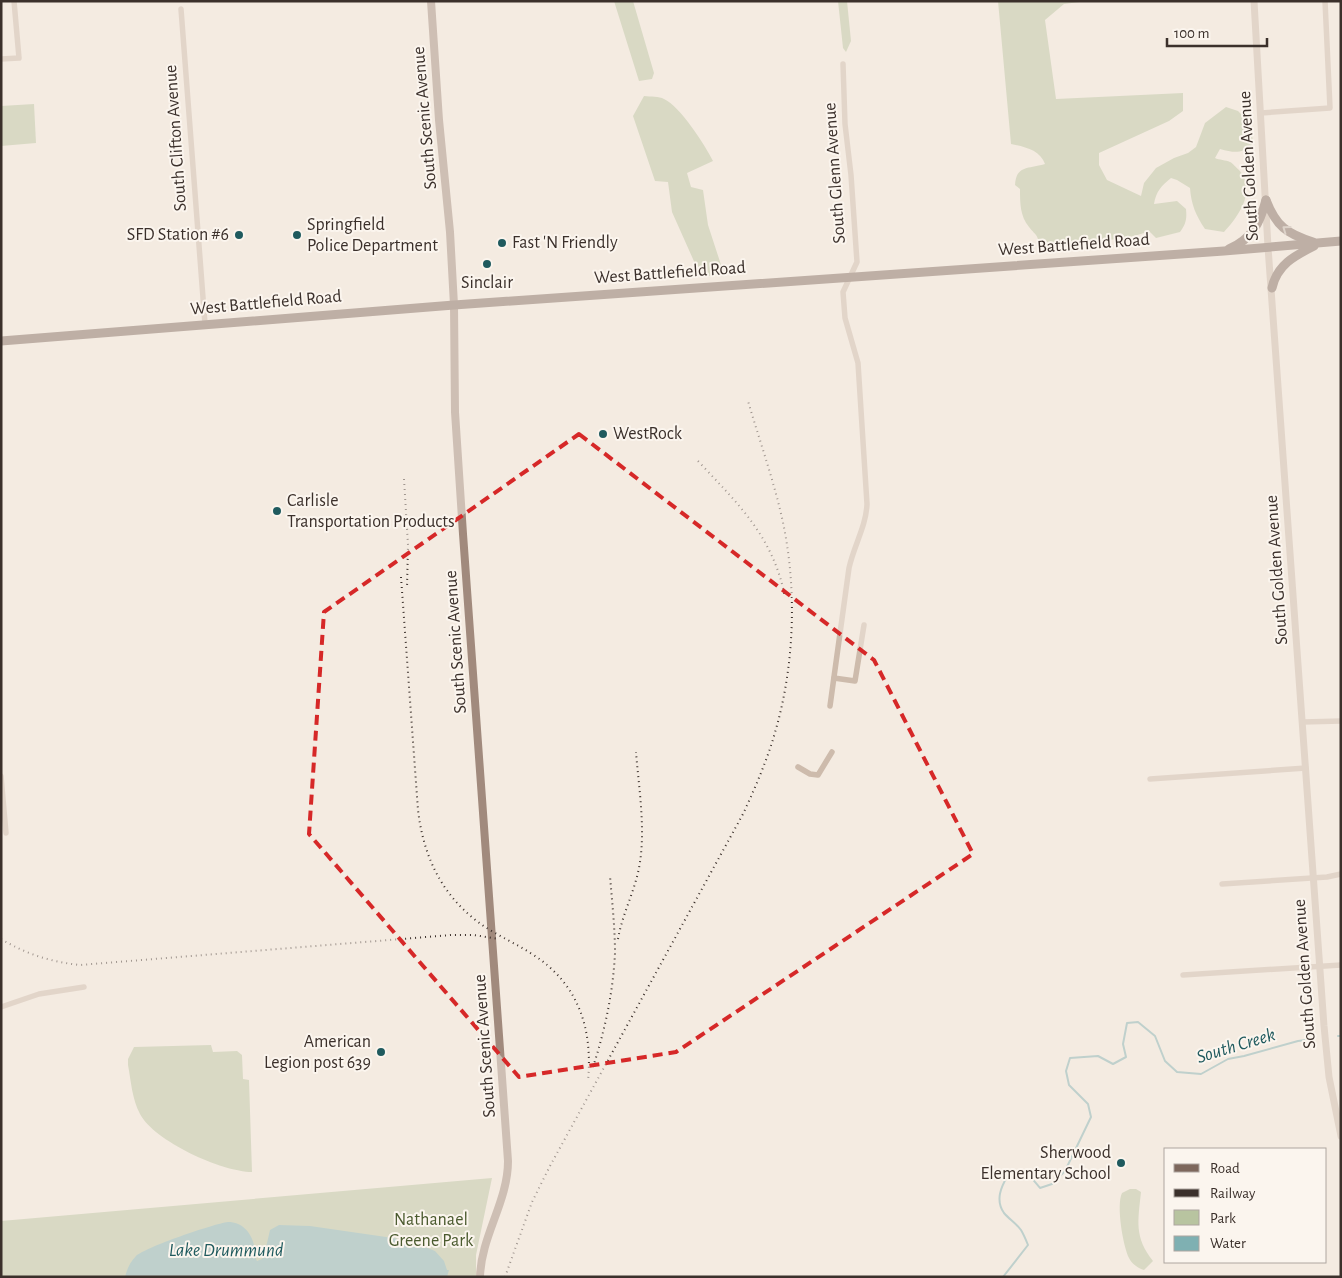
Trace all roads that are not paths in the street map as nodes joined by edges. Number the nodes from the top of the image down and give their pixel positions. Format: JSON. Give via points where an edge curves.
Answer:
{"nodes":[{"id":1,"x":14,"y":1,"type":"edge"},
{"id":2,"x":431,"y":1,"type":"edge"},
{"id":3,"x":1254,"y":1,"type":"edge"},
{"id":4,"x":1324,"y":1,"type":"edge"},
{"id":5,"x":181,"y":10,"type":"dead end"},
{"id":6,"x":1,"y":59,"type":"edge"},
{"id":7,"x":842,"y":64,"type":"dead end"},
{"id":8,"x":1261,"y":113,"type":"junction"},
{"id":9,"x":1266,"y":200,"type":"junction"},
{"id":10,"x":1341,"y":241,"type":"edge"},
{"id":11,"x":1318,"y":244,"type":"junction"},
{"id":12,"x":1268,"y":247,"type":"junction"},
{"id":13,"x":1224,"y":251,"type":"junction"},
{"id":14,"x":850,"y":277,"type":"junction"},
{"id":15,"x":1272,"y":288,"type":"junction"},
{"id":16,"x":454,"y":305,"type":"junction"},
{"id":17,"x":205,"y":324,"type":"junction"},
{"id":18,"x":1,"y":341,"type":"edge"},
{"id":19,"x":864,"y":625,"type":"dead end"},
{"id":20,"x":834,"y":678,"type":"junction"},
{"id":21,"x":830,"y":706,"type":"dead end"},
{"id":22,"x":1341,"y":720,"type":"edge"},
{"id":23,"x":1303,"y":722,"type":"junction"},
{"id":24,"x":832,"y":752,"type":"dead end"},
{"id":25,"x":798,"y":767,"type":"dead end"},
{"id":26,"x":1306,"y":768,"type":"junction"},
{"id":27,"x":1,"y":776,"type":"edge"},
{"id":28,"x":1150,"y":779,"type":"dead end"},
{"id":29,"x":6,"y":833,"type":"dead end"},
{"id":30,"x":1341,"y":874,"type":"edge"},
{"id":31,"x":1314,"y":878,"type":"junction"},
{"id":32,"x":1222,"y":884,"type":"dead end"},
{"id":33,"x":1341,"y":964,"type":"edge"},
{"id":34,"x":1320,"y":966,"type":"junction"},
{"id":35,"x":1182,"y":976,"type":"dead end"},
{"id":36,"x":84,"y":987,"type":"dead end"},
{"id":37,"x":1,"y":1007,"type":"edge"},
{"id":38,"x":1341,"y":1136,"type":"edge"},
{"id":39,"x":480,"y":1277,"type":"edge"}],
"edges":[{"from":1,"to":6,"type":"street","via":[[19,58]]},
{"from":2,"to":16,"type":"main road","name":"South Scenic Avenue"},
{"from":3,"to":8,"type":"street","name":"South Golden Avenue"},
{"from":4,"to":8,"type":"street","via":[[1330,108]]},
{"from":5,"to":17,"type":"street","name":"South Clifton Avenue"},
{"from":7,"to":14,"type":"street","name":"South Glenn Avenue","via":[[857,262]]},
{"from":8,"to":9,"type":"street","name":"South Golden Avenue"},
{"from":11,"to":9,"type":"main road","one_way":true,"via":[[1284,229]]},
{"from":9,"to":12,"type":"street","name":"South Golden Avenue"},
{"from":9,"to":13,"type":"main road","via":[[1251,235]]},
{"from":10,"to":11,"type":"main road","name":"West Battlefield Road"},
{"from":11,"to":12,"type":"main road","name":"West Battlefield Road"},
{"from":11,"to":15,"type":"main road","via":[[1286,263],[1275,276]]},
{"from":12,"to":13,"type":"main road","name":"West Battlefield Road"},
{"from":12,"to":15,"type":"street","name":"South Golden Avenue"},
{"from":13,"to":14,"type":"main road","name":"West Battlefield Road"},
{"from":14,"to":16,"type":"main road","name":"West Battlefield Road"},
{"from":14,"to":20,"type":"street","name":"South Glenn Avenue","via":[[843,292],[845,318],[858,363],[867,504],[864,524],[849,568]]},
{"from":15,"to":23,"type":"street","name":"South Golden Avenue"},
{"from":16,"to":17,"type":"main road","name":"West Battlefield Road"},
{"from":16,"to":39,"type":"main road","name":"South Scenic Avenue","via":[[455,412],[508,1161],[504,1193],[481,1259]]},
{"from":17,"to":18,"type":"main road","name":"West Battlefield Road"},
{"from":19,"to":20,"type":"street","via":[[856,681]]},
{"from":20,"to":21,"type":"street","name":"South Glenn Avenue"},
{"from":22,"to":23,"type":"street"},
{"from":23,"to":26,"type":"street","name":"South Golden Avenue"},
{"from":24,"to":25,"type":"street","via":[[818,775]]},
{"from":26,"to":28,"type":"street"},
{"from":26,"to":31,"type":"street","name":"South Golden Avenue"},
{"from":27,"to":29,"type":"street"},
{"from":30,"to":31,"type":"street"},
{"from":31,"to":32,"type":"street"},
{"from":31,"to":34,"type":"street","name":"South Golden Avenue"},
{"from":33,"to":34,"type":"street"},
{"from":34,"to":35,"type":"street"},
{"from":34,"to":38,"type":"street","name":"South Golden Avenue","via":[[1326,1055]]},
{"from":36,"to":37,"type":"street","via":[[39,994]]}]}
